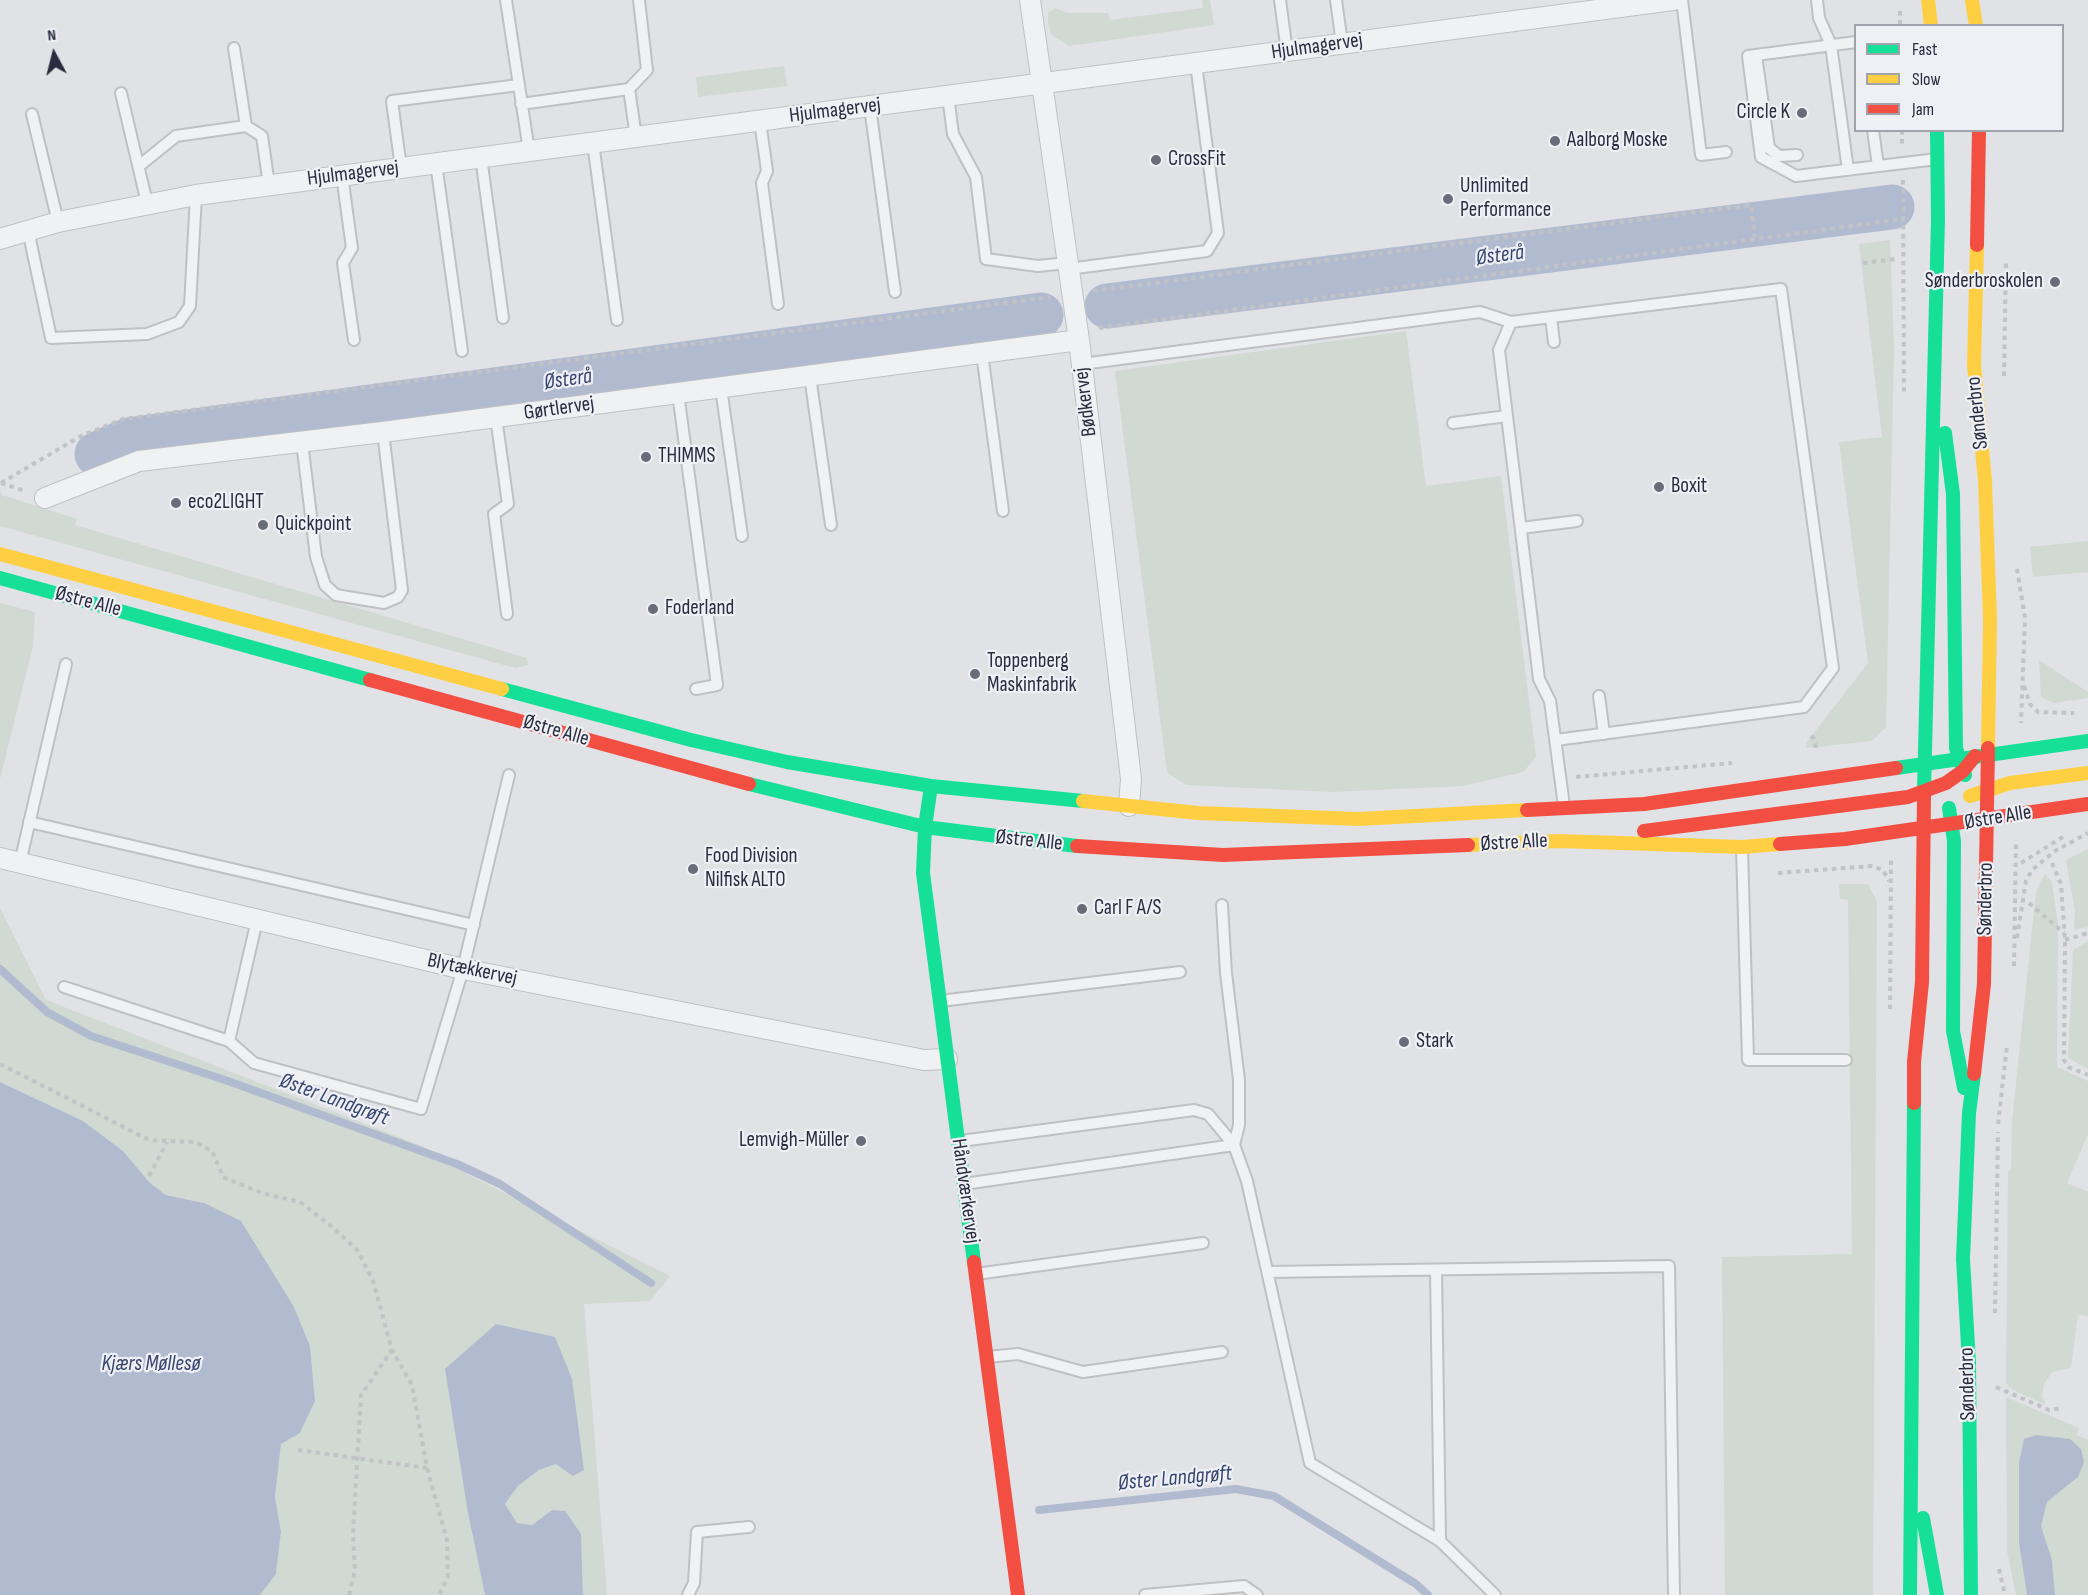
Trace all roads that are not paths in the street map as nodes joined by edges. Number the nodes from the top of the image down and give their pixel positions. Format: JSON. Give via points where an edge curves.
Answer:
{"nodes":[{"id":1,"x":506,"y":0,"type":"edge"},
{"id":2,"x":639,"y":0,"type":"edge"},
{"id":3,"x":1030,"y":0,"type":"edge"},
{"id":4,"x":1280,"y":0,"type":"edge"},
{"id":5,"x":1336,"y":0,"type":"edge"},
{"id":6,"x":1673,"y":0,"type":"edge"},
{"id":7,"x":1682,"y":0,"type":"edge"},
{"id":8,"x":1817,"y":0,"type":"edge"},
{"id":9,"x":1928,"y":0,"type":"edge"},
{"id":10,"x":1972,"y":0,"type":"edge"},
{"id":11,"x":1600,"y":5,"type":"edge"},
{"id":12,"x":1930,"y":24,"type":"edge"},
{"id":13,"x":1976,"y":24,"type":"edge"},
{"id":14,"x":1854,"y":42,"type":"edge"},
{"id":15,"x":1342,"y":44,"type":"junction"},
{"id":16,"x":1831,"y":45,"type":"junction"},
{"id":17,"x":234,"y":48,"type":"dead end"},
{"id":18,"x":1287,"y":52,"type":"junction"},
{"id":19,"x":1756,"y":55,"type":"junction"},
{"id":20,"x":1196,"y":64,"type":"junction"},
{"id":21,"x":1041,"y":84,"type":"junction"},
{"id":22,"x":519,"y":85,"type":"junction"},
{"id":23,"x":629,"y":89,"type":"junction"},
{"id":24,"x":121,"y":93,"type":"dead end"},
{"id":25,"x":948,"y":96,"type":"junction"},
{"id":26,"x":521,"y":104,"type":"junction"},
{"id":27,"x":870,"y":107,"type":"junction"},
{"id":28,"x":32,"y":114,"type":"dead end"},
{"id":29,"x":760,"y":121,"type":"junction"},
{"id":30,"x":246,"y":126,"type":"junction"},
{"id":31,"x":1873,"y":132,"type":"edge"},
{"id":32,"x":1937,"y":132,"type":"edge"},
{"id":33,"x":1979,"y":132,"type":"edge"},
{"id":34,"x":636,"y":137,"type":"junction"},
{"id":35,"x":593,"y":143,"type":"junction"},
{"id":36,"x":1845,"y":148,"type":"junction"},
{"id":37,"x":1833,"y":150,"type":"dead end"},
{"id":38,"x":529,"y":151,"type":"junction"},
{"id":39,"x":1726,"y":152,"type":"dead end"},
{"id":40,"x":1797,"y":155,"type":"dead end"},
{"id":41,"x":481,"y":157,"type":"junction"},
{"id":42,"x":1937,"y":159,"type":"junction"},
{"id":43,"x":436,"y":163,"type":"junction"},
{"id":44,"x":139,"y":166,"type":"junction"},
{"id":45,"x":1878,"y":166,"type":"junction"},
{"id":46,"x":401,"y":168,"type":"junction"},
{"id":47,"x":1848,"y":170,"type":"junction"},
{"id":48,"x":342,"y":175,"type":"junction"},
{"id":49,"x":269,"y":185,"type":"junction"},
{"id":50,"x":196,"y":195,"type":"junction"},
{"id":51,"x":147,"y":203,"type":"junction"},
{"id":52,"x":58,"y":222,"type":"junction"},
{"id":53,"x":28,"y":230,"type":"junction"},
{"id":54,"x":0,"y":239,"type":"edge"},
{"id":55,"x":1068,"y":266,"type":"junction"},
{"id":56,"x":895,"y":292,"type":"dead end"},
{"id":57,"x":778,"y":304,"type":"dead end"},
{"id":58,"x":503,"y":318,"type":"dead end"},
{"id":59,"x":1551,"y":318,"type":"junction"},
{"id":60,"x":617,"y":320,"type":"dead end"},
{"id":61,"x":1511,"y":322,"type":"junction"},
{"id":62,"x":1078,"y":335,"type":"junction"},
{"id":63,"x":354,"y":340,"type":"dead end"},
{"id":64,"x":1554,"y":342,"type":"dead end"},
{"id":65,"x":1934,"y":345,"type":"junction"},
{"id":66,"x":462,"y":351,"type":"dead end"},
{"id":67,"x":982,"y":353,"type":"junction"},
{"id":68,"x":1082,"y":364,"type":"junction"},
{"id":69,"x":810,"y":376,"type":"junction"},
{"id":70,"x":721,"y":388,"type":"junction"},
{"id":71,"x":678,"y":393,"type":"junction"},
{"id":72,"x":1507,"y":416,"type":"junction"},
{"id":73,"x":496,"y":417,"type":"junction"},
{"id":74,"x":1453,"y":423,"type":"dead end"},
{"id":75,"x":383,"y":432,"type":"junction"},
{"id":76,"x":302,"y":442,"type":"junction"},
{"id":77,"x":45,"y":498,"type":"dead end"},
{"id":78,"x":1003,"y":511,"type":"dead end"},
{"id":79,"x":1577,"y":521,"type":"dead end"},
{"id":80,"x":831,"y":525,"type":"dead end"},
{"id":81,"x":1521,"y":528,"type":"junction"},
{"id":82,"x":742,"y":536,"type":"dead end"},
{"id":83,"x":0,"y":554,"type":"edge"},
{"id":84,"x":0,"y":579,"type":"edge"},
{"id":85,"x":507,"y":614,"type":"dead end"},
{"id":86,"x":66,"y":664,"type":"dead end"},
{"id":87,"x":696,"y":688,"type":"dead end"},
{"id":88,"x":1599,"y":696,"type":"dead end"},
{"id":89,"x":1604,"y":734,"type":"junction"},
{"id":90,"x":1556,"y":740,"type":"junction"},
{"id":91,"x":2088,"y":741,"type":"edge"},
{"id":92,"x":1981,"y":755,"type":"junction"},
{"id":93,"x":1960,"y":765,"type":"junction"},
{"id":94,"x":1924,"y":770,"type":"junction"},
{"id":95,"x":2088,"y":773,"type":"edge"},
{"id":96,"x":509,"y":776,"type":"dead end"},
{"id":97,"x":931,"y":786,"type":"junction"},
{"id":98,"x":1937,"y":788,"type":"junction"},
{"id":99,"x":1984,"y":792,"type":"junction"},
{"id":100,"x":1923,"y":793,"type":"junction"},
{"id":101,"x":2088,"y":804,"type":"edge"},
{"id":102,"x":1129,"y":806,"type":"junction"},
{"id":103,"x":1565,"y":809,"type":"junction"},
{"id":104,"x":1949,"y":809,"type":"junction"},
{"id":105,"x":2040,"y":811,"type":"junction"},
{"id":106,"x":1986,"y":820,"type":"junction"},
{"id":107,"x":29,"y":822,"type":"junction"},
{"id":108,"x":1953,"y":825,"type":"junction"},
{"id":109,"x":925,"y":827,"type":"junction"},
{"id":110,"x":1928,"y":828,"type":"junction"},
{"id":111,"x":1559,"y":840,"type":"junction"},
{"id":112,"x":1742,"y":848,"type":"junction"},
{"id":113,"x":0,"y":858,"type":"edge"},
{"id":114,"x":20,"y":863,"type":"junction"},
{"id":115,"x":1222,"y":905,"type":"dead end"},
{"id":116,"x":257,"y":920,"type":"junction"},
{"id":117,"x":474,"y":925,"type":"junction"},
{"id":118,"x":463,"y":969,"type":"junction"},
{"id":119,"x":1180,"y":972,"type":"dead end"},
{"id":120,"x":64,"y":987,"type":"dead end"},
{"id":121,"x":940,"y":1001,"type":"junction"},
{"id":122,"x":229,"y":1041,"type":"junction"},
{"id":123,"x":947,"y":1059,"type":"junction"},
{"id":124,"x":1846,"y":1060,"type":"dead end"},
{"id":125,"x":1969,"y":1113,"type":"junction"},
{"id":126,"x":958,"y":1142,"type":"junction"},
{"id":127,"x":1234,"y":1146,"type":"junction"},
{"id":128,"x":964,"y":1184,"type":"junction"},
{"id":129,"x":1203,"y":1243,"type":"dead end"},
{"id":130,"x":1436,"y":1270,"type":"junction"},
{"id":131,"x":1268,"y":1272,"type":"junction"},
{"id":132,"x":976,"y":1274,"type":"junction"},
{"id":133,"x":1222,"y":1352,"type":"dead end"},
{"id":134,"x":987,"y":1358,"type":"junction"},
{"id":135,"x":1912,"y":1460,"type":"junction"},
{"id":136,"x":749,"y":1527,"type":"dead end"},
{"id":137,"x":1440,"y":1541,"type":"junction"},
{"id":138,"x":688,"y":1595,"type":"edge"},
{"id":139,"x":1018,"y":1595,"type":"edge"},
{"id":140,"x":1145,"y":1595,"type":"edge"},
{"id":141,"x":1257,"y":1595,"type":"edge"},
{"id":142,"x":1495,"y":1595,"type":"edge"},
{"id":143,"x":1674,"y":1595,"type":"edge"},
{"id":144,"x":1910,"y":1595,"type":"edge"},
{"id":145,"x":1937,"y":1595,"type":"edge"},
{"id":146,"x":1971,"y":1595,"type":"edge"}],
"edges":[{"from":1,"to":22,"type":"lane"},
{"from":2,"to":23,"type":"lane","via":[[647,70]]},
{"from":3,"to":21,"type":"street","name":"Bødkervej"},
{"from":4,"to":18,"type":"lane"},
{"from":5,"to":15,"type":"lane"},
{"from":6,"to":11,"type":"street","name":"Hjulmagervej"},
{"from":7,"to":39,"type":"lane","via":[[1701,155]]},
{"from":8,"to":16,"type":"lane","via":[[1819,18]]},
{"from":9,"to":12,"type":"street"},
{"from":10,"to":13,"type":"street"},
{"from":11,"to":15,"type":"street","name":"Hjulmagervej"},
{"from":14,"to":16,"type":"lane"},
{"from":15,"to":18,"type":"street","name":"Hjulmagervej"},
{"from":16,"to":19,"type":"lane"},
{"from":16,"to":36,"type":"lane"},
{"from":17,"to":30,"type":"lane"},
{"from":18,"to":20,"type":"street","name":"Hjulmagervej"},
{"from":19,"to":40,"type":"lane","via":[[1768,148],[1779,156]]},
{"from":19,"to":47,"type":"lane","via":[[1748,56],[1761,157],[1796,176]]},
{"from":20,"to":21,"type":"street","name":"Hjulmagervej"},
{"from":20,"to":55,"type":"lane","via":[[1218,233],[1207,251]]},
{"from":21,"to":25,"type":"street","name":"Hjulmagervej"},
{"from":21,"to":55,"type":"street","name":"Bødkervej"},
{"from":22,"to":26,"type":"lane"},
{"from":22,"to":46,"type":"lane","via":[[392,101]]},
{"from":23,"to":26,"type":"lane"},
{"from":23,"to":34,"type":"lane"},
{"from":24,"to":44,"type":"lane"},
{"from":25,"to":27,"type":"street","name":"Hjulmagervej"},
{"from":25,"to":55,"type":"lane","via":[[953,134],[976,177],[986,259]]},
{"from":26,"to":38,"type":"lane"},
{"from":27,"to":29,"type":"street","name":"Hjulmagervej"},
{"from":27,"to":56,"type":"lane"},
{"from":28,"to":52,"type":"lane"},
{"from":29,"to":34,"type":"street","name":"Hjulmagervej"},
{"from":29,"to":57,"type":"lane","via":[[767,171],[762,183]]},
{"from":30,"to":44,"type":"lane","via":[[176,136]]},
{"from":30,"to":49,"type":"lane","via":[[262,136]]},
{"from":31,"to":45,"type":"lane"},
{"from":32,"to":42,"type":"street","name":"Sønderbro"},
{"from":33,"to":92,"type":"street","name":"Sønderbro","via":[[1974,365],[1990,577],[1988,723]]},
{"from":34,"to":35,"type":"street","name":"Hjulmagervej"},
{"from":35,"to":38,"type":"street","name":"Hjulmagervej"},
{"from":35,"to":60,"type":"lane"},
{"from":36,"to":37,"type":"lane"},
{"from":36,"to":47,"type":"lane"},
{"from":38,"to":41,"type":"street","name":"Hjulmagervej"},
{"from":41,"to":43,"type":"street","name":"Hjulmagervej"},
{"from":41,"to":58,"type":"lane"},
{"from":42,"to":45,"type":"lane"},
{"from":42,"to":65,"type":"street","name":"Sønderbro"},
{"from":43,"to":46,"type":"street","name":"Hjulmagervej"},
{"from":43,"to":66,"type":"lane"},
{"from":44,"to":51,"type":"lane"},
{"from":45,"to":47,"type":"lane"},
{"from":46,"to":48,"type":"street","name":"Hjulmagervej"},
{"from":48,"to":49,"type":"street","name":"Hjulmagervej"},
{"from":48,"to":63,"type":"lane","via":[[352,248],[343,263]]},
{"from":49,"to":50,"type":"street","name":"Hjulmagervej"},
{"from":50,"to":51,"type":"street","name":"Hjulmagervej"},
{"from":50,"to":53,"type":"lane","via":[[190,306],[179,321],[147,333],[51,338]]},
{"from":51,"to":52,"type":"street","name":"Hjulmagervej"},
{"from":52,"to":53,"type":"street","name":"Hjulmagervej"},
{"from":53,"to":54,"type":"street","name":"Hjulmagervej"},
{"from":55,"to":62,"type":"street","name":"Bødkervej"},
{"from":59,"to":61,"type":"lane"},
{"from":59,"to":64,"type":"lane"},
{"from":59,"to":89,"type":"lane","via":[[1781,289],[1833,668],[1804,707]]},
{"from":61,"to":68,"type":"lane","via":[[1480,312]]},
{"from":61,"to":72,"type":"lane","via":[[1499,350]]},
{"from":62,"to":67,"type":"street","name":"Gørtlervej"},
{"from":62,"to":68,"type":"street","name":"Bødkervej"},
{"from":65,"to":93,"type":"street","via":[[1953,494]]},
{"from":65,"to":94,"type":"street","name":"Sønderbro"},
{"from":67,"to":69,"type":"street","name":"Gørtlervej"},
{"from":67,"to":78,"type":"lane"},
{"from":68,"to":102,"type":"street","name":"Bødkervej","via":[[1131,779]]},
{"from":69,"to":70,"type":"street","name":"Gørtlervej"},
{"from":69,"to":80,"type":"lane"},
{"from":70,"to":71,"type":"street","name":"Gørtlervej"},
{"from":70,"to":82,"type":"lane"},
{"from":71,"to":73,"type":"street","name":"Gørtlervej"},
{"from":71,"to":87,"type":"lane","via":[[717,686]]},
{"from":72,"to":74,"type":"lane"},
{"from":72,"to":81,"type":"lane"},
{"from":73,"to":75,"type":"street","name":"Gørtlervej"},
{"from":73,"to":85,"type":"lane","via":[[508,504],[494,514]]},
{"from":75,"to":76,"type":"street","name":"Gørtlervej"},
{"from":75,"to":76,"type":"lane","via":[[402,590],[398,597],[384,603],[336,595],[325,585],[316,557]]},
{"from":76,"to":77,"type":"street","name":"Gørtlervej","via":[[139,461]]},
{"from":79,"to":81,"type":"lane"},
{"from":81,"to":90,"type":"lane","via":[[1539,679],[1550,701]]},
{"from":83,"to":97,"type":"street","name":"Østre Alle","via":[[691,740],[787,762]]},
{"from":84,"to":109,"type":"street","name":"Østre Alle","via":[[769,790]]},
{"from":86,"to":107,"type":"lane"},
{"from":88,"to":89,"type":"lane"},
{"from":89,"to":90,"type":"lane"},
{"from":90,"to":103,"type":"lane"},
{"from":91,"to":92,"type":"street"},
{"from":92,"to":93,"type":"street"},
{"from":92,"to":99,"type":"street","name":"Sønderbro"},
{"from":93,"to":94,"type":"street","name":"Østre Alle"},
{"from":93,"to":98,"type":"street"},
{"from":93,"to":99,"type":"street"},
{"from":94,"to":98,"type":"street"},
{"from":94,"to":100,"type":"street","name":"Sønderbro"},
{"from":94,"to":103,"type":"street","name":"Østre Alle","via":[[1889,768],[1700,797]]},
{"from":95,"to":99,"type":"street"},
{"from":96,"to":117,"type":"lane"},
{"from":97,"to":102,"type":"street","name":"Østre Alle"},
{"from":97,"to":109,"type":"street","name":"Håndværkervej"},
{"from":98,"to":100,"type":"street"},
{"from":98,"to":104,"type":"street"},
{"from":99,"to":104,"type":"street"},
{"from":99,"to":105,"type":"street","via":[[2020,809]]},
{"from":99,"to":106,"type":"street","name":"Sønderbro"},
{"from":100,"to":110,"type":"street","name":"Sønderbro"},
{"from":100,"to":111,"type":"street","via":[[1815,810]]},
{"from":101,"to":105,"type":"street","name":"Østre Alle"},
{"from":102,"to":103,"type":"street","name":"Østre Alle","via":[[1359,819]]},
{"from":104,"to":108,"type":"street"},
{"from":104,"to":110,"type":"street"},
{"from":105,"to":106,"type":"street","name":"Østre Alle"},
{"from":106,"to":108,"type":"street","name":"Østre Alle"},
{"from":106,"to":125,"type":"street","name":"Sønderbro","via":[[1984,984]]},
{"from":107,"to":114,"type":"lane"},
{"from":107,"to":117,"type":"lane"},
{"from":108,"to":110,"type":"street","name":"Østre Alle"},
{"from":108,"to":125,"type":"street","via":[[1953,1031]]},
{"from":109,"to":111,"type":"street","name":"Østre Alle","via":[[1083,847],[1224,855]]},
{"from":109,"to":121,"type":"street","name":"Håndværkervej","via":[[923,873]]},
{"from":110,"to":112,"type":"street","name":"Østre Alle"},
{"from":110,"to":135,"type":"street","name":"Sønderbro","via":[[1922,859],[1922,982],[1914,1062]]},
{"from":111,"to":112,"type":"street","name":"Østre Alle"},
{"from":112,"to":124,"type":"lane","via":[[1748,1060]]},
{"from":113,"to":114,"type":"street","name":"Blytækkervej"},
{"from":114,"to":116,"type":"street","name":"Blytækkervej"},
{"from":115,"to":127,"type":"lane","via":[[1239,1080],[1239,1125]]},
{"from":116,"to":118,"type":"street","name":"Blytækkervej"},
{"from":116,"to":122,"type":"lane"},
{"from":117,"to":118,"type":"lane"},
{"from":118,"to":122,"type":"lane","via":[[421,1108],[254,1063]]},
{"from":118,"to":123,"type":"street","name":"Blytækkervej","via":[[924,1060]]},
{"from":119,"to":121,"type":"lane"},
{"from":120,"to":122,"type":"lane"},
{"from":121,"to":123,"type":"street","name":"Håndværkervej"},
{"from":123,"to":126,"type":"street","name":"Håndværkervej"},
{"from":125,"to":146,"type":"street","name":"Sønderbro","via":[[1963,1259],[1969,1363]]},
{"from":126,"to":127,"type":"lane","via":[[1194,1110],[1208,1114]]},
{"from":126,"to":128,"type":"street","name":"Håndværkervej"},
{"from":127,"to":128,"type":"lane"},
{"from":127,"to":131,"type":"lane","via":[[1247,1181]]},
{"from":128,"to":132,"type":"street","name":"Håndværkervej"},
{"from":129,"to":132,"type":"lane"},
{"from":130,"to":131,"type":"lane"},
{"from":130,"to":137,"type":"lane"},
{"from":130,"to":143,"type":"lane","via":[[1669,1266]]},
{"from":131,"to":137,"type":"lane","via":[[1310,1463]]},
{"from":132,"to":134,"type":"street","name":"Håndværkervej"},
{"from":133,"to":134,"type":"lane","via":[[1083,1372],[1018,1354]]},
{"from":134,"to":139,"type":"street","name":"Håndværkervej"},
{"from":135,"to":144,"type":"street","name":"Sønderbro"},
{"from":135,"to":145,"type":"street"},
{"from":136,"to":138,"type":"lane","via":[[697,1532],[694,1583]]},
{"from":137,"to":142,"type":"lane"},
{"from":140,"to":141,"type":"lane","via":[[1244,1586]]}]}
